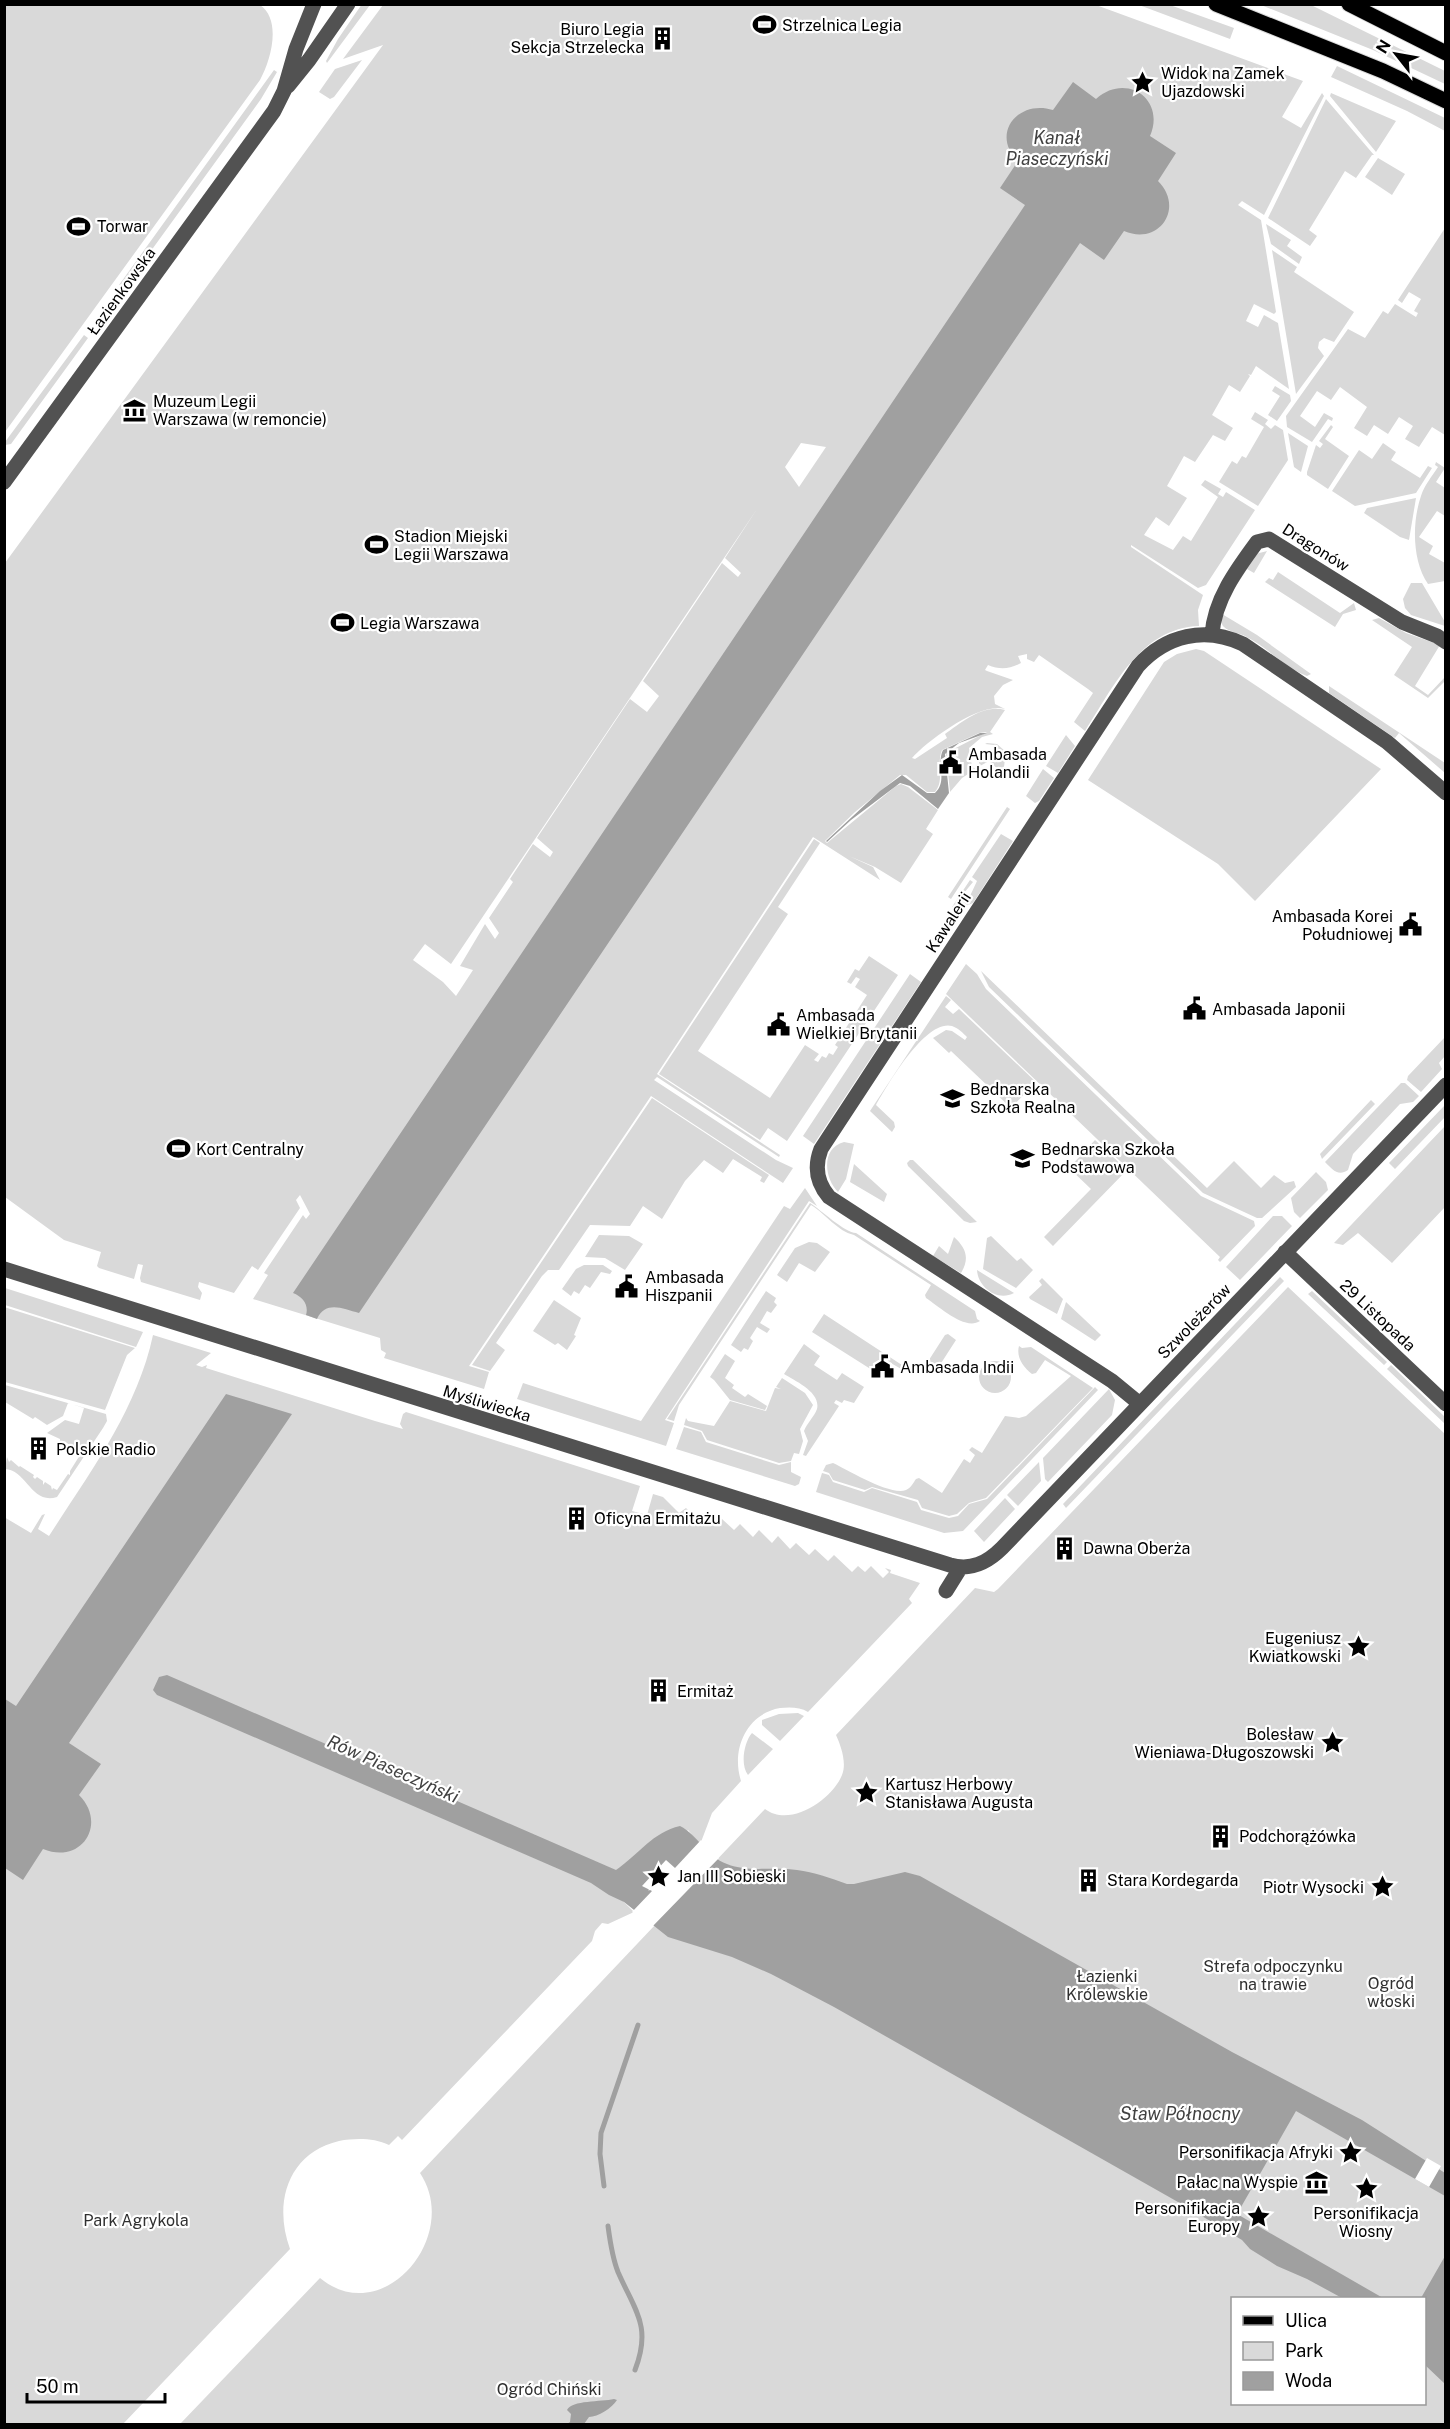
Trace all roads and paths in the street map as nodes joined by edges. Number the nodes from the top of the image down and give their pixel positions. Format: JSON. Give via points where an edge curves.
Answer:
{"nodes":[{"id":1,"x":314,"y":4,"type":"edge"},
{"id":2,"x":348,"y":4,"type":"edge"},
{"id":3,"x":1215,"y":4,"type":"edge"},
{"id":4,"x":1349,"y":4,"type":"edge"},
{"id":5,"x":1446,"y":53,"type":"edge"},
{"id":6,"x":284,"y":91,"type":"junction"},
{"id":7,"x":1446,"y":101,"type":"edge"},
{"id":8,"x":4,"y":482,"type":"edge"},
{"id":9,"x":1212,"y":635,"type":"junction"},
{"id":10,"x":1446,"y":642,"type":"edge"},
{"id":11,"x":1446,"y":793,"type":"edge"},
{"id":12,"x":1446,"y":1085,"type":"edge"},
{"id":13,"x":1285,"y":1252,"type":"junction"},
{"id":14,"x":4,"y":1269,"type":"edge"},
{"id":15,"x":1140,"y":1404,"type":"junction"},
{"id":16,"x":1446,"y":1404,"type":"edge"},
{"id":17,"x":961,"y":1568,"type":"junction"},
{"id":18,"x":946,"y":1592,"type":"dead end"}],
"edges":[{"from":1,"to":6,"type":"street","name":"Łazienkowska"},
{"from":2,"to":6,"type":"street","name":"Łazienkowska"},
{"from":3,"to":7,"type":"main road","via":[[1383,71]]},
{"from":4,"to":5,"type":"main road"},
{"from":6,"to":8,"type":"street","name":"Łazienkowska","via":[[274,111]]},
{"from":9,"to":10,"type":"street","name":"Dragonów","via":[[1221,598],[1257,542],[1269,539],[1402,622]]},
{"from":9,"to":11,"type":"street","name":"Kawalerii","via":[[1243,644],[1376,735]]},
{"from":9,"to":15,"type":"street","name":"Kawalerii","via":[[1170,641],[1138,666],[823,1145],[817,1165],[821,1185],[835,1201],[1112,1381]]},
{"from":12,"to":13,"type":"street","name":"Szwoleżerów"},
{"from":13,"to":15,"type":"street","name":"Szwoleżerów"},
{"from":13,"to":16,"type":"street","name":"29 Listopada"},
{"from":14,"to":17,"type":"street","name":"Myśliwiecka"},
{"from":15,"to":17,"type":"street","name":"Szwoleżerów","via":[[993,1557]]},
{"from":17,"to":18,"type":"street"}]}
